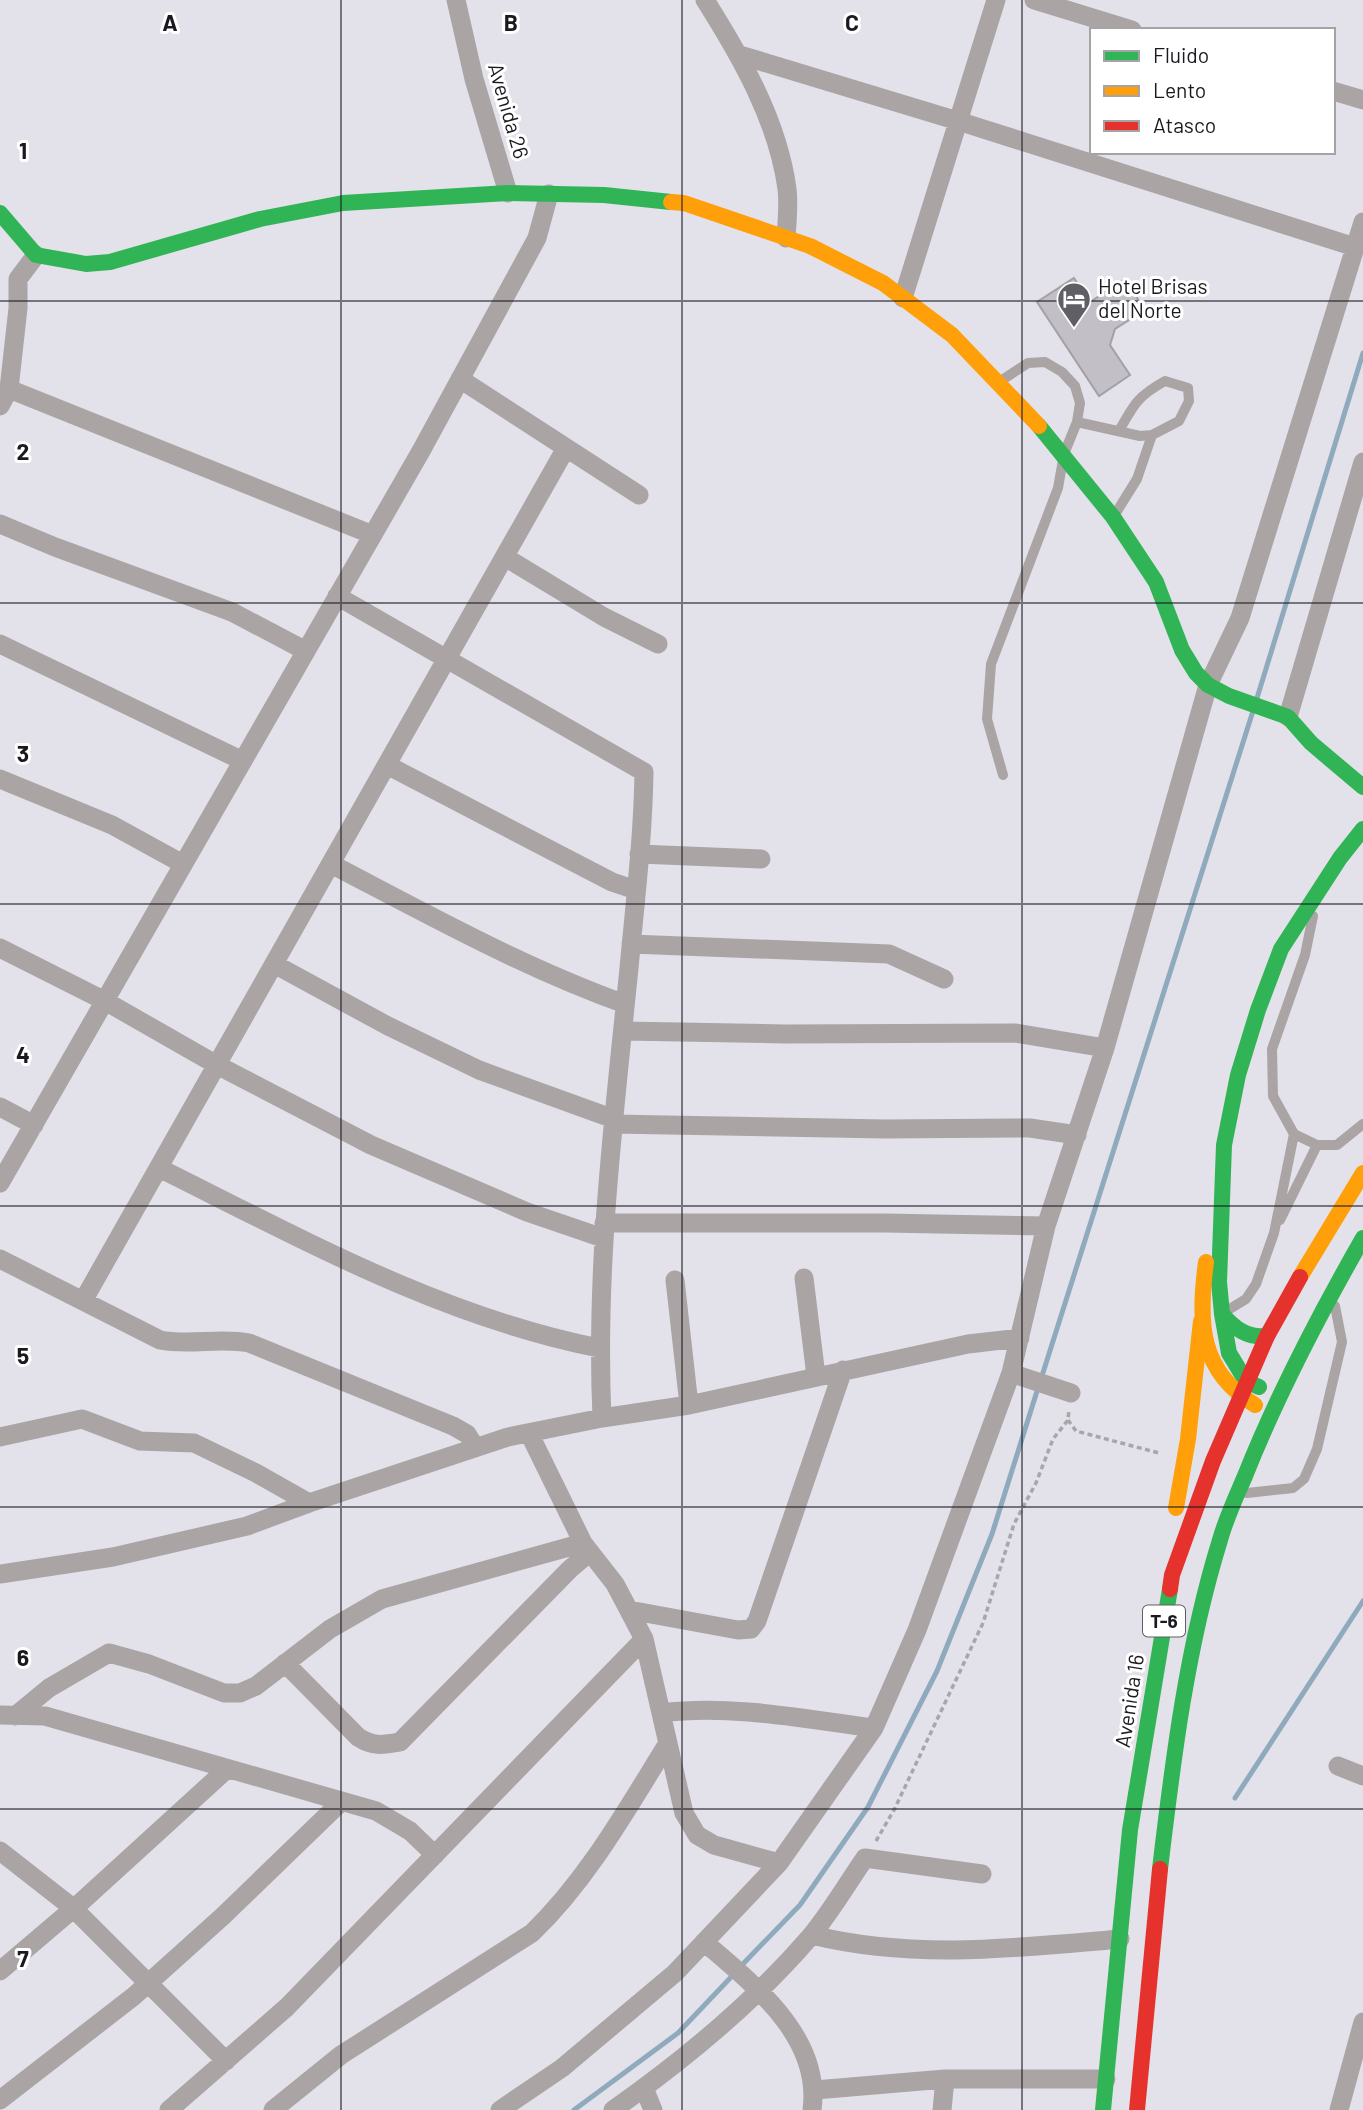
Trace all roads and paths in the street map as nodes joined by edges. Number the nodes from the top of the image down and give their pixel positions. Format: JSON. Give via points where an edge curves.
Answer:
{"nodes":[{"id":1,"x":456,"y":0,"type":"edge"},
{"id":2,"x":705,"y":0,"type":"edge"},
{"id":3,"x":996,"y":0,"type":"edge"},
{"id":4,"x":1034,"y":0,"type":"edge"},
{"id":5,"x":1125,"y":28,"type":"edge"},
{"id":6,"x":740,"y":55,"type":"junction"},
{"id":7,"x":1335,"y":92,"type":"edge"},
{"id":8,"x":1363,"y":100,"type":"edge"},
{"id":9,"x":958,"y":121,"type":"junction"},
{"id":10,"x":508,"y":193,"type":"junction"},
{"id":11,"x":548,"y":194,"type":"junction"},
{"id":12,"x":0,"y":213,"type":"edge"},
{"id":13,"x":1363,"y":222,"type":"edge"},
{"id":14,"x":786,"y":238,"type":"junction"},
{"id":15,"x":1355,"y":247,"type":"junction"},
{"id":16,"x":36,"y":255,"type":"junction"},
{"id":17,"x":9,"y":281,"type":"edge"},
{"id":18,"x":903,"y":298,"type":"junction"},
{"id":19,"x":460,"y":379,"type":"junction"},
{"id":20,"x":998,"y":382,"type":"junction"},
{"id":21,"x":5,"y":398,"type":"edge"},
{"id":22,"x":1077,"y":422,"type":"junction"},
{"id":23,"x":1119,"y":431,"type":"junction"},
{"id":24,"x":1152,"y":435,"type":"junction"},
{"id":25,"x":566,"y":448,"type":"junction"},
{"id":26,"x":1064,"y":454,"type":"junction"},
{"id":27,"x":1363,"y":462,"type":"edge"},
{"id":28,"x":639,"y":495,"type":"dead end"},
{"id":29,"x":1113,"y":517,"type":"junction"},
{"id":30,"x":0,"y":524,"type":"edge"},
{"id":31,"x":373,"y":535,"type":"junction"},
{"id":32,"x":505,"y":557,"type":"junction"},
{"id":33,"x":337,"y":596,"type":"junction"},
{"id":34,"x":0,"y":644,"type":"edge"},
{"id":35,"x":658,"y":644,"type":"dead end"},
{"id":36,"x":306,"y":651,"type":"junction"},
{"id":37,"x":447,"y":659,"type":"junction"},
{"id":38,"x":1208,"y":685,"type":"junction"},
{"id":39,"x":1281,"y":715,"type":"junction"},
{"id":40,"x":243,"y":761,"type":"junction"},
{"id":41,"x":387,"y":765,"type":"junction"},
{"id":42,"x":1003,"y":775,"type":"dead end"},
{"id":43,"x":0,"y":779,"type":"edge"},
{"id":44,"x":1363,"y":787,"type":"edge"},
{"id":45,"x":1363,"y":829,"type":"edge"},
{"id":46,"x":639,"y":854,"type":"junction"},
{"id":47,"x":761,"y":859,"type":"dead end"},
{"id":48,"x":183,"y":864,"type":"junction"},
{"id":49,"x":331,"y":864,"type":"junction"},
{"id":50,"x":636,"y":890,"type":"junction"},
{"id":51,"x":1317,"y":894,"type":"junction"},
{"id":52,"x":631,"y":944,"type":"junction"},
{"id":53,"x":0,"y":948,"type":"edge"},
{"id":54,"x":274,"y":964,"type":"junction"},
{"id":55,"x":944,"y":979,"type":"dead end"},
{"id":56,"x":105,"y":1001,"type":"junction"},
{"id":57,"x":625,"y":1004,"type":"junction"},
{"id":58,"x":623,"y":1031,"type":"junction"},
{"id":59,"x":1105,"y":1048,"type":"junction"},
{"id":60,"x":217,"y":1065,"type":"junction"},
{"id":61,"x":0,"y":1107,"type":"edge"},
{"id":62,"x":614,"y":1121,"type":"junction"},
{"id":63,"x":1363,"y":1124,"type":"edge"},
{"id":64,"x":34,"y":1125,"type":"junction"},
{"id":65,"x":1077,"y":1135,"type":"junction"},
{"id":66,"x":1294,"y":1135,"type":"junction"},
{"id":67,"x":1317,"y":1145,"type":"junction"},
{"id":68,"x":159,"y":1168,"type":"junction"},
{"id":69,"x":1363,"y":1173,"type":"edge"},
{"id":70,"x":0,"y":1183,"type":"edge"},
{"id":71,"x":1222,"y":1192,"type":"junction"},
{"id":72,"x":1046,"y":1226,"type":"junction"},
{"id":73,"x":604,"y":1230,"type":"junction"},
{"id":74,"x":1273,"y":1233,"type":"junction"},
{"id":75,"x":1363,"y":1238,"type":"edge"},
{"id":76,"x":0,"y":1259,"type":"edge"},
{"id":77,"x":804,"y":1278,"type":"dead end"},
{"id":78,"x":676,"y":1280,"type":"dead end"},
{"id":79,"x":1331,"y":1292,"type":"junction"},
{"id":80,"x":83,"y":1301,"type":"junction"},
{"id":81,"x":1222,"y":1314,"type":"junction"},
{"id":82,"x":1201,"y":1321,"type":"junction"},
{"id":83,"x":1267,"y":1336,"type":"junction"},
{"id":84,"x":1020,"y":1338,"type":"junction"},
{"id":85,"x":599,"y":1348,"type":"junction"},
{"id":86,"x":843,"y":1370,"type":"junction"},
{"id":87,"x":1011,"y":1373,"type":"junction"},
{"id":88,"x":816,"y":1376,"type":"junction"},
{"id":89,"x":1246,"y":1381,"type":"junction"},
{"id":90,"x":1071,"y":1393,"type":"joint"},
{"id":91,"x":1280,"y":1396,"type":"junction"},
{"id":92,"x":1238,"y":1398,"type":"junction"},
{"id":93,"x":690,"y":1405,"type":"junction"},
{"id":94,"x":1271,"y":1413,"type":"junction"},
{"id":95,"x":602,"y":1418,"type":"junction"},
{"id":96,"x":1068,"y":1420,"type":"junction"},
{"id":97,"x":529,"y":1433,"type":"junction"},
{"id":98,"x":0,"y":1437,"type":"edge"},
{"id":99,"x":475,"y":1447,"type":"junction"},
{"id":100,"x":1187,"y":1460,"type":"junction"},
{"id":101,"x":1238,"y":1494,"type":"junction"},
{"id":102,"x":309,"y":1503,"type":"junction"},
{"id":103,"x":586,"y":1547,"type":"junction"},
{"id":104,"x":0,"y":1574,"type":"edge"},
{"id":105,"x":1172,"y":1576,"type":"junction"},
{"id":106,"x":629,"y":1611,"type":"junction"},
{"id":107,"x":644,"y":1639,"type":"junction"},
{"id":108,"x":285,"y":1663,"type":"junction"},
{"id":109,"x":661,"y":1713,"type":"junction"},
{"id":110,"x":8,"y":1716,"type":"edge"},
{"id":111,"x":874,"y":1728,"type":"junction"},
{"id":112,"x":668,"y":1743,"type":"junction"},
{"id":113,"x":1338,"y":1766,"type":"dead end"},
{"id":114,"x":226,"y":1769,"type":"junction"},
{"id":115,"x":1363,"y":1776,"type":"edge"},
{"id":116,"x":342,"y":1801,"type":"junction"},
{"id":117,"x":0,"y":1851,"type":"edge"},
{"id":118,"x":435,"y":1855,"type":"junction"},
{"id":119,"x":866,"y":1858,"type":"junction"},
{"id":120,"x":779,"y":1863,"type":"junction"},
{"id":121,"x":982,"y":1874,"type":"dead end"},
{"id":122,"x":73,"y":1908,"type":"junction"},
{"id":123,"x":812,"y":1935,"type":"junction"},
{"id":124,"x":1120,"y":1940,"type":"junction"},
{"id":125,"x":704,"y":1942,"type":"junction"},
{"id":126,"x":0,"y":1971,"type":"edge"},
{"id":127,"x":149,"y":1982,"type":"junction"},
{"id":128,"x":760,"y":1991,"type":"junction"},
{"id":129,"x":1363,"y":2022,"type":"edge"},
{"id":130,"x":226,"y":2061,"type":"junction"},
{"id":131,"x":945,"y":2079,"type":"junction"},
{"id":132,"x":1106,"y":2079,"type":"junction"},
{"id":133,"x":644,"y":2088,"type":"junction"},
{"id":134,"x":815,"y":2090,"type":"junction"},
{"id":135,"x":0,"y":2100,"type":"edge"},
{"id":136,"x":169,"y":2110,"type":"edge"},
{"id":137,"x":273,"y":2110,"type":"edge"},
{"id":138,"x":500,"y":2110,"type":"edge"},
{"id":139,"x":612,"y":2110,"type":"edge"},
{"id":140,"x":653,"y":2110,"type":"edge"},
{"id":141,"x":812,"y":2110,"type":"edge"},
{"id":142,"x":942,"y":2110,"type":"edge"},
{"id":143,"x":1103,"y":2110,"type":"edge"},
{"id":144,"x":1137,"y":2110,"type":"edge"},
{"id":145,"x":1339,"y":2110,"type":"edge"}],
"edges":[{"from":1,"to":10,"type":"street","name":"Avenida 26"},
{"from":2,"to":6,"type":"street"},
{"from":3,"to":9,"type":"street"},
{"from":4,"to":5,"type":"street"},
{"from":6,"to":9,"type":"street"},
{"from":6,"to":14,"type":"street","via":[[774,136],[787,190]]},
{"from":7,"to":8,"type":"street"},
{"from":9,"to":15,"type":"street"},
{"from":9,"to":18,"type":"street"},
{"from":10,"to":11,"type":"main road"},
{"from":10,"to":16,"type":"main road","via":[[343,203],[260,219],[110,262],[86,264]]},
{"from":11,"to":14,"type":"main road","via":[[684,203]]},
{"from":11,"to":19,"type":"street","via":[[537,237]]},
{"from":12,"to":16,"type":"main road"},
{"from":13,"to":15,"type":"street"},
{"from":14,"to":18,"type":"main road","via":[[810,246]]},
{"from":15,"to":38,"type":"street","via":[[1240,618]]},
{"from":16,"to":17,"type":"street"},
{"from":17,"to":21,"type":"street","via":[[18,308]]},
{"from":18,"to":20,"type":"main road","via":[[953,335]]},
{"from":19,"to":25,"type":"street"},
{"from":19,"to":31,"type":"street"},
{"from":20,"to":22,"type":"lane","via":[[1028,363],[1045,362],[1075,386],[1080,403]]},
{"from":20,"to":26,"type":"main road"},
{"from":21,"to":31,"type":"street"},
{"from":22,"to":23,"type":"lane"},
{"from":22,"to":26,"type":"lane"},
{"from":23,"to":24,"type":"lane"},
{"from":23,"to":24,"type":"lane","via":[[1145,393],[1165,381],[1188,388],[1189,401],[1179,421]]},
{"from":24,"to":29,"type":"lane","via":[[1137,479]]},
{"from":25,"to":28,"type":"street"},
{"from":25,"to":32,"type":"street"},
{"from":26,"to":29,"type":"main road"},
{"from":26,"to":42,"type":"lane","via":[[1058,488],[991,664],[987,719]]},
{"from":27,"to":39,"type":"street"},
{"from":29,"to":38,"type":"main road","via":[[1156,582],[1182,650]]},
{"from":30,"to":36,"type":"street","via":[[232,612]]},
{"from":31,"to":33,"type":"street"},
{"from":32,"to":35,"type":"street"},
{"from":32,"to":37,"type":"street"},
{"from":33,"to":36,"type":"street"},
{"from":33,"to":37,"type":"street"},
{"from":34,"to":40,"type":"street"},
{"from":36,"to":40,"type":"street"},
{"from":37,"to":41,"type":"street"},
{"from":37,"to":46,"type":"street","via":[[644,772]]},
{"from":38,"to":39,"type":"main road"},
{"from":38,"to":59,"type":"street"},
{"from":39,"to":44,"type":"main road"},
{"from":40,"to":48,"type":"street"},
{"from":41,"to":49,"type":"street"},
{"from":41,"to":50,"type":"street","via":[[612,883]]},
{"from":43,"to":48,"type":"street","via":[[112,825]]},
{"from":45,"to":51,"type":"main road"},
{"from":46,"to":47,"type":"street"},
{"from":46,"to":50,"type":"street"},
{"from":48,"to":56,"type":"street"},
{"from":49,"to":54,"type":"street"},
{"from":49,"to":57,"type":"street","via":[[504,954]]},
{"from":50,"to":52,"type":"street"},
{"from":51,"to":66,"type":"lane","via":[[1305,955],[1272,1049],[1273,1096]]},
{"from":51,"to":71,"type":"main road","via":[[1281,949],[1258,1010],[1238,1075],[1224,1145]]},
{"from":52,"to":55,"type":"street","via":[[889,954]]},
{"from":52,"to":57,"type":"street"},
{"from":53,"to":56,"type":"street"},
{"from":54,"to":60,"type":"street"},
{"from":54,"to":62,"type":"street","via":[[479,1070]]},
{"from":56,"to":60,"type":"street"},
{"from":56,"to":64,"type":"street"},
{"from":57,"to":58,"type":"street"},
{"from":58,"to":59,"type":"street","via":[[1016,1033]]},
{"from":58,"to":62,"type":"street"},
{"from":59,"to":65,"type":"street"},
{"from":60,"to":68,"type":"street"},
{"from":60,"to":73,"type":"street","via":[[371,1146],[527,1212]]},
{"from":61,"to":64,"type":"street"},
{"from":62,"to":65,"type":"street","via":[[1030,1128]]},
{"from":62,"to":73,"type":"street"},
{"from":63,"to":67,"type":"lane","via":[[1337,1145]]},
{"from":64,"to":70,"type":"street"},
{"from":65,"to":72,"type":"street"},
{"from":66,"to":67,"type":"lane"},
{"from":66,"to":74,"type":"lane"},
{"from":67,"to":74,"type":"lane"},
{"from":68,"to":80,"type":"street"},
{"from":68,"to":85,"type":"street","via":[[442,1302],[557,1340]]},
{"from":69,"to":83,"type":"main road","name":"Avenida 16","number":"T-6"},
{"from":71,"to":81,"type":"main road"},
{"from":71,"to":82,"type":"main road","via":[[1208,1249]]},
{"from":72,"to":73,"type":"street","via":[[886,1223]]},
{"from":72,"to":84,"type":"street"},
{"from":73,"to":85,"type":"street"},
{"from":74,"to":81,"type":"lane","via":[[1256,1284],[1246,1298]]},
{"from":75,"to":79,"type":"main road","number":"T-6"},
{"from":76,"to":80,"type":"street"},
{"from":77,"to":88,"type":"street"},
{"from":78,"to":93,"type":"street"},
{"from":79,"to":91,"type":"main road","number":"T-6"},
{"from":79,"to":101,"type":"lane","via":[[1342,1342],[1317,1449],[1304,1479],[1293,1488]]},
{"from":80,"to":99,"type":"street","via":[[160,1340],[249,1343],[453,1426],[467,1434]]},
{"from":81,"to":83,"type":"main road","via":[[1235,1329],[1259,1338]]},
{"from":81,"to":89,"type":"main road","via":[[1229,1353]]},
{"from":82,"to":92,"type":"main road","via":[[1225,1385]]},
{"from":82,"to":100,"type":"main road","number":"T-6"},
{"from":83,"to":89,"type":"main road","name":"Avenida 16","number":"T-6"},
{"from":84,"to":86,"type":"street"},
{"from":84,"to":87,"type":"street"},
{"from":85,"to":95,"type":"street"},
{"from":86,"to":88,"type":"street"},
{"from":86,"to":106,"type":"street","via":[[751,1629]]},
{"from":87,"to":90,"type":"street"},
{"from":87,"to":111,"type":"street","via":[[921,1618]]},
{"from":88,"to":93,"type":"street"},
{"from":89,"to":91,"type":"main road"},
{"from":89,"to":92,"type":"main road","name":"Avenida 16","number":"T-6"},
{"from":90,"to":96,"type":"path"},
{"from":91,"to":94,"type":"main road","number":"T-6"},
{"from":92,"to":94,"type":"main road"},
{"from":92,"to":105,"type":"main road","name":"Avenida 16","number":"T-6"},
{"from":93,"to":95,"type":"street"},
{"from":94,"to":101,"type":"main road","number":"T-6"},
{"from":95,"to":97,"type":"street"},
{"from":96,"to":100,"type":"path","via":[[1076,1431]]},
{"from":96,"to":119,"type":"path","via":[[1053,1439],[1037,1483],[1014,1524],[983,1623],[894,1810]]},
{"from":97,"to":99,"type":"street"},
{"from":97,"to":103,"type":"street"},
{"from":98,"to":102,"type":"street","via":[[82,1419],[140,1441],[194,1443]]},
{"from":99,"to":102,"type":"street"},
{"from":100,"to":105,"type":"main road","number":"T-6","via":[[1170,1540]]},
{"from":101,"to":144,"type":"main road","number":"T-6","via":[[1218,1546],[1182,1702]]},
{"from":102,"to":104,"type":"street","via":[[247,1527],[113,1557]]},
{"from":103,"to":106,"type":"street"},
{"from":103,"to":108,"type":"street","via":[[382,1600],[330,1629]]},
{"from":103,"to":108,"type":"street","via":[[570,1569],[400,1742],[380,1746],[358,1737]]},
{"from":105,"to":124,"type":"main road","name":"Avenida 16","number":"T-6","via":[[1130,1830]]},
{"from":106,"to":107,"type":"street"},
{"from":107,"to":109,"type":"street"},
{"from":107,"to":118,"type":"street"},
{"from":108,"to":110,"type":"street","via":[[256,1686],[224,1693],[109,1653]]},
{"from":109,"to":111,"type":"street","via":[[687,1709],[777,1715]]},
{"from":109,"to":112,"type":"street"},
{"from":110,"to":114,"type":"street","via":[[44,1716]]},
{"from":111,"to":120,"type":"street"},
{"from":112,"to":120,"type":"street","via":[[684,1813],[697,1835],[714,1845]]},
{"from":112,"to":137,"type":"street","via":[[611,1835],[557,1909],[532,1933],[341,2055]]},
{"from":113,"to":115,"type":"street"},
{"from":114,"to":116,"type":"street"},
{"from":114,"to":122,"type":"street"},
{"from":116,"to":118,"type":"street","via":[[376,1811],[410,1831]]},
{"from":116,"to":127,"type":"street"},
{"from":117,"to":122,"type":"street"},
{"from":118,"to":130,"type":"street","via":[[288,2007]]},
{"from":119,"to":121,"type":"street"},
{"from":119,"to":123,"type":"street"},
{"from":120,"to":125,"type":"street"},
{"from":122,"to":126,"type":"street"},
{"from":122,"to":127,"type":"street"},
{"from":123,"to":124,"type":"street","via":[[846,1943],[962,1951]]},
{"from":123,"to":128,"type":"street"},
{"from":124,"to":132,"type":"main road","name":"Avenida 16","number":"T-6"},
{"from":125,"to":128,"type":"street"},
{"from":125,"to":138,"type":"street","via":[[675,1973],[562,2068]]},
{"from":127,"to":130,"type":"street"},
{"from":127,"to":135,"type":"street"},
{"from":128,"to":133,"type":"street"},
{"from":128,"to":134,"type":"street","via":[[797,2037]]},
{"from":129,"to":145,"type":"street"},
{"from":130,"to":136,"type":"street"},
{"from":131,"to":132,"type":"street"},
{"from":131,"to":134,"type":"street"},
{"from":131,"to":142,"type":"street"},
{"from":132,"to":143,"type":"main road","name":"Avenida 16","number":"T-6"},
{"from":133,"to":139,"type":"street"},
{"from":133,"to":140,"type":"street"},
{"from":134,"to":141,"type":"street"}]}
